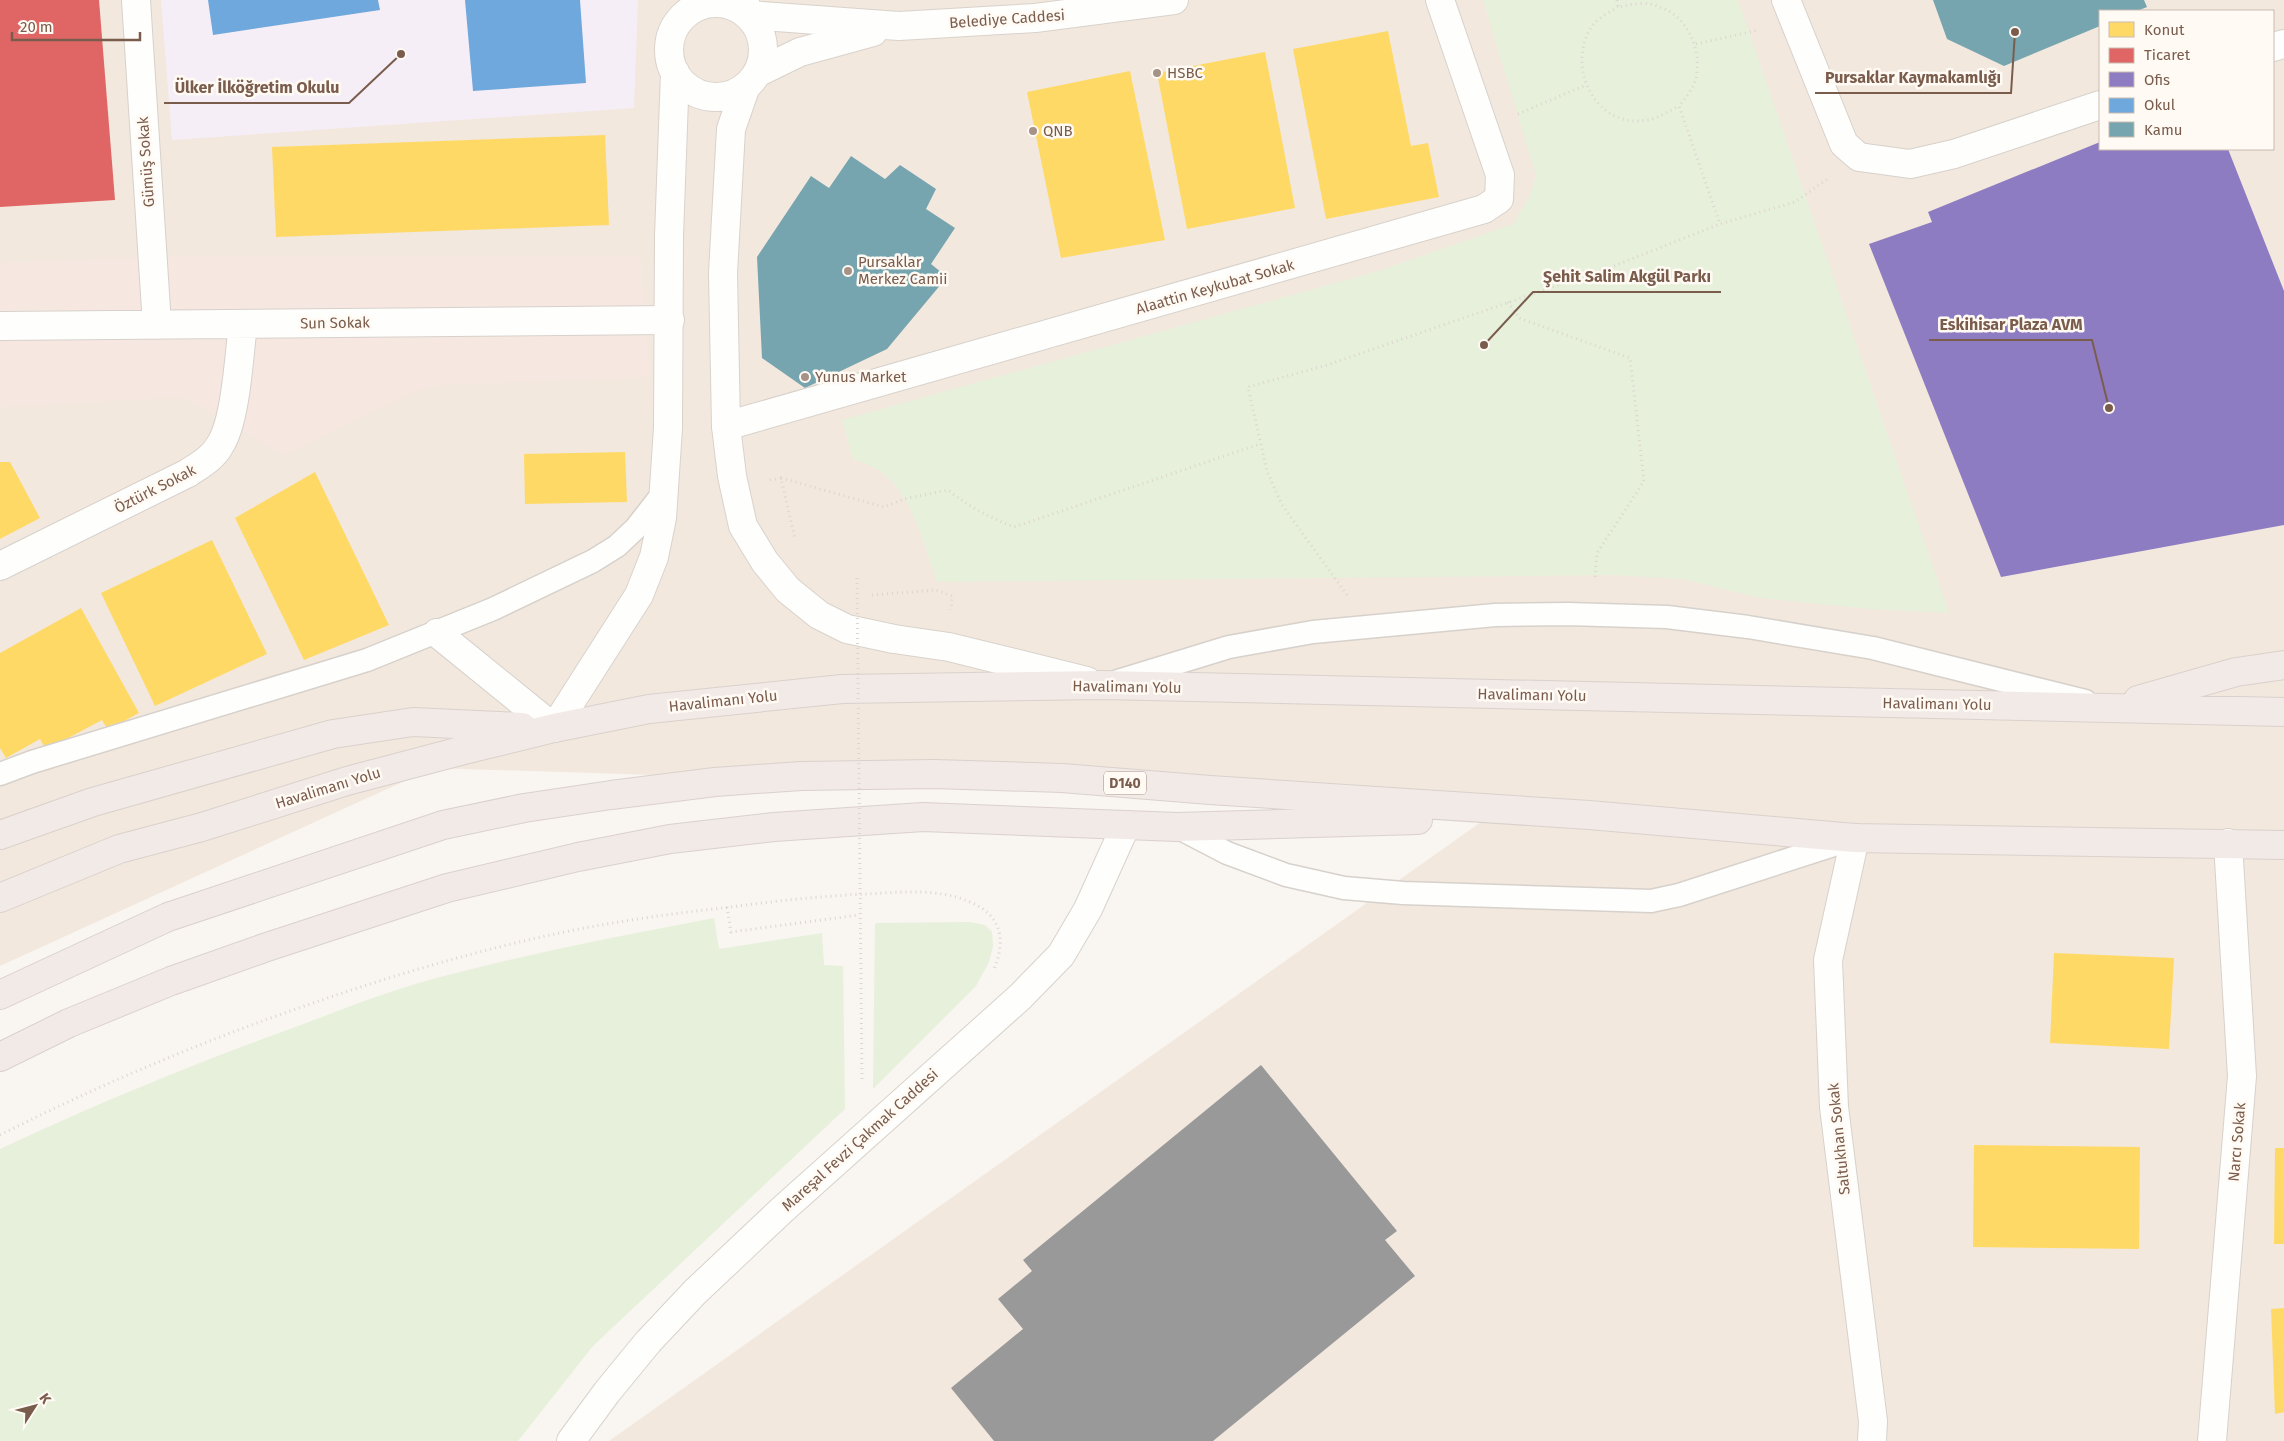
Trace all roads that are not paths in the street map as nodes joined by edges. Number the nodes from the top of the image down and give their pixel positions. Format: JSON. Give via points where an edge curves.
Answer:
{"nodes":[{"id":1,"x":136,"y":0,"type":"edge"},
{"id":2,"x":1174,"y":0,"type":"edge"},
{"id":3,"x":1440,"y":0,"type":"edge"},
{"id":4,"x":746,"y":8,"type":"edge"},
{"id":5,"x":680,"y":11,"type":"edge"},
{"id":6,"x":1790,"y":11,"type":"edge"},
{"id":7,"x":899,"y":26,"type":"junction"},
{"id":8,"x":675,"y":72,"type":"junction"},
{"id":9,"x":752,"y":80,"type":"junction"},
{"id":10,"x":2099,"y":105,"type":"edge"},
{"id":11,"x":670,"y":320,"type":"junction"},
{"id":12,"x":243,"y":324,"type":"junction"},
{"id":13,"x":157,"y":325,"type":"junction"},
{"id":14,"x":0,"y":326,"type":"edge"},
{"id":15,"x":726,"y":426,"type":"junction"},
{"id":16,"x":664,"y":492,"type":"junction"},
{"id":17,"x":0,"y":566,"type":"edge"},
{"id":18,"x":437,"y":633,"type":"junction"},
{"id":19,"x":2284,"y":665,"type":"edge"},
{"id":20,"x":1103,"y":685,"type":"junction"},
{"id":21,"x":2112,"y":708,"type":"junction"},
{"id":22,"x":2284,"y":712,"type":"edge"},
{"id":23,"x":554,"y":728,"type":"junction"},
{"id":24,"x":0,"y":774,"type":"edge"},
{"id":25,"x":1589,"y":815,"type":"junction"},
{"id":26,"x":1126,"y":825,"type":"junction"},
{"id":27,"x":1177,"y":827,"type":"junction"},
{"id":28,"x":0,"y":835,"type":"edge"},
{"id":29,"x":1855,"y":838,"type":"junction"},
{"id":30,"x":2228,"y":842,"type":"junction"},
{"id":31,"x":2284,"y":845,"type":"edge"},
{"id":32,"x":0,"y":898,"type":"edge"},
{"id":33,"x":0,"y":995,"type":"edge"},
{"id":34,"x":0,"y":1057,"type":"edge"},
{"id":35,"x":572,"y":1441,"type":"edge"},
{"id":36,"x":1872,"y":1441,"type":"edge"},
{"id":37,"x":2212,"y":1441,"type":"edge"}],
"edges":[{"from":1,"to":13,"type":"street","name":"Gümüş Sokak"},
{"from":2,"to":7,"type":"street","name":"Belediye Caddesi","via":[[1035,18]]},
{"from":3,"to":15,"type":"street","name":"Alaattin Keykubat Sokak","via":[[1500,174],[1499,199],[1484,210]]},
{"from":4,"to":5,"type":"street","via":[[710,3]]},
{"from":4,"to":7,"type":"street"},
{"from":4,"to":9,"type":"street","via":[[759,29],[763,45],[761,65]]},
{"from":5,"to":8,"type":"street","via":[[670,38],[670,56]]},
{"from":6,"to":10,"type":"street","via":[[1844,144],[1859,157],[1910,164],[1954,154]]},
{"from":7,"to":9,"type":"street","via":[[800,52]]},
{"from":8,"to":9,"type":"street","via":[[696,92],[716,97],[733,94]]},
{"from":8,"to":11,"type":"street","via":[[669,236]]},
{"from":9,"to":15,"type":"street","via":[[731,129],[727,168],[723,272]]},
{"from":11,"to":12,"type":"street","name":"Sun Sokak"},
{"from":11,"to":16,"type":"street"},
{"from":12,"to":13,"type":"street","name":"Sun Sokak"},
{"from":12,"to":17,"type":"street","name":"Öztürk Sokak","via":[[230,422],[221,445],[207,461]]},
{"from":13,"to":14,"type":"street","name":"Sun Sokak"},
{"from":15,"to":20,"type":"street","via":[[732,476],[744,526],[765,562],[788,590],[819,615],[847,629],[949,647]]},
{"from":16,"to":18,"type":"lane","via":[[636,528],[617,546],[593,561]]},
{"from":16,"to":23,"type":"street","via":[[654,557],[639,595]]},
{"from":18,"to":23,"type":"street"},
{"from":18,"to":24,"type":"lane","via":[[367,660]]},
{"from":19,"to":21,"type":"highway","via":[[2236,672]]},
{"from":20,"to":21,"type":"highway","name":"Havalimanı Yolu"},
{"from":20,"to":21,"type":"lane","via":[[1229,647],[1313,632],[1495,614],[1594,615],[1667,618],[1739,626],[1873,648]]},
{"from":20,"to":23,"type":"highway","name":"Havalimanı Yolu","via":[[842,689],[649,709]]},
{"from":21,"to":22,"type":"highway","name":"Havalimanı Yolu"},
{"from":23,"to":28,"type":"highway","via":[[413,722],[333,734],[93,802]]},
{"from":23,"to":32,"type":"highway","name":"Havalimanı Yolu","via":[[347,781],[202,827],[119,849]]},
{"from":25,"to":27,"type":"highway"},
{"from":25,"to":29,"type":"highway","number":"D140"},
{"from":25,"to":33,"type":"highway","number":"D140","via":[[1052,778],[934,774],[801,776],[714,782],[611,794],[443,825],[168,917]]},
{"from":26,"to":27,"type":"highway"},
{"from":26,"to":34,"type":"highway","via":[[924,817],[774,827],[670,839],[578,857],[447,888],[264,948],[171,981],[69,1023]]},
{"from":26,"to":35,"type":"street","name":"Mareşal Fevzi Çakmak Caddesi","via":[[1088,909],[1061,954],[1020,996],[695,1292],[642,1349]]},
{"from":27,"to":29,"type":"lane","via":[[1227,852],[1286,875],[1344,888],[1402,893],[1651,901],[1679,895]]},
{"from":29,"to":30,"type":"highway","number":"D140"},
{"from":29,"to":36,"type":"street","name":"Saltukhan Sokak","via":[[1828,960],[1834,1107]]},
{"from":30,"to":31,"type":"highway","number":"D140"},
{"from":30,"to":37,"type":"street","name":"Narcı Sokak","via":[[2242,1076]]}]}
